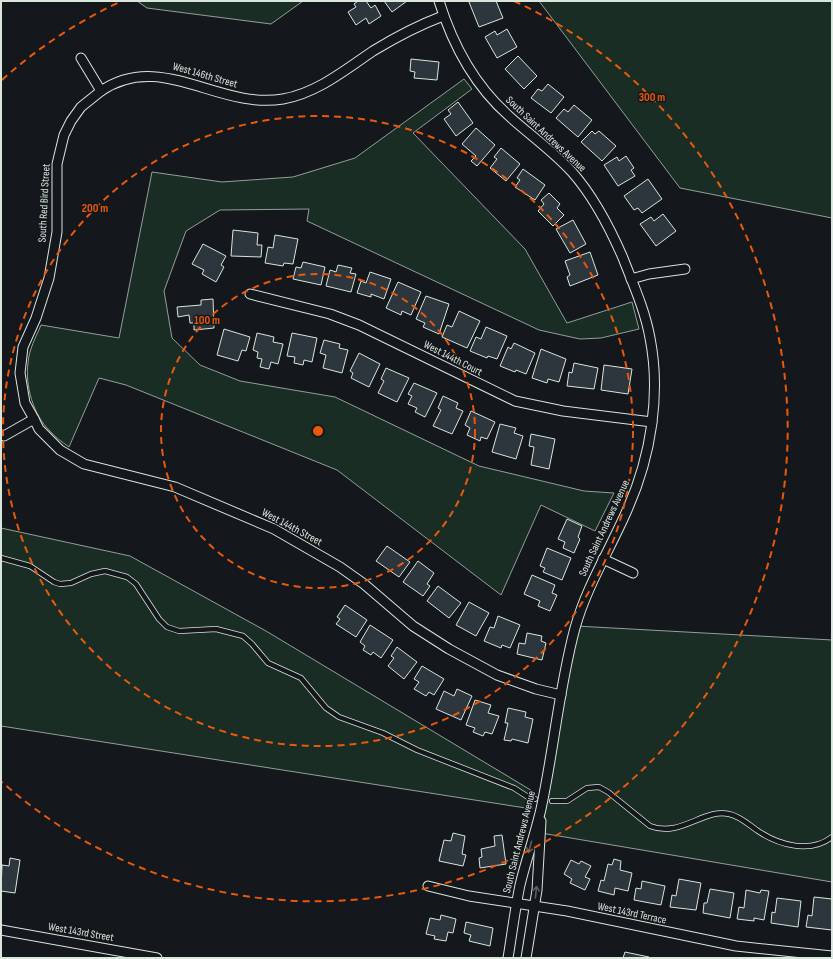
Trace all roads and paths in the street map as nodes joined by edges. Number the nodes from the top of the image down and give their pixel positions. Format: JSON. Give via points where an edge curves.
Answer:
{"nodes":[{"id":1,"x":439,"y":1,"type":"edge"},
{"id":2,"x":444,"y":16,"type":"junction"},
{"id":3,"x":81,"y":58,"type":"dead end"},
{"id":4,"x":101,"y":91,"type":"junction"},
{"id":5,"x":685,"y":269,"type":"dead end"},
{"id":6,"x":631,"y":279,"type":"junction"},
{"id":7,"x":250,"y":294,"type":"dead end"},
{"id":8,"x":34,"y":419,"type":"junction"},
{"id":9,"x":652,"y":422,"type":"junction"},
{"id":10,"x":4,"y":436,"type":"dead end"},
{"id":11,"x":1,"y":558,"type":"edge"},
{"id":12,"x":603,"y":559,"type":"junction"},
{"id":13,"x":633,"y":573,"type":"dead end"},
{"id":14,"x":561,"y":694,"type":"junction"},
{"id":15,"x":535,"y":799,"type":"dead end"},
{"id":16,"x":552,"y":801,"type":"dead end"},
{"id":17,"x":540,"y":810,"type":"junction"},
{"id":18,"x":832,"y":836,"type":"edge"},
{"id":19,"x":428,"y":886,"type":"dead end"},
{"id":20,"x":516,"y":904,"type":"junction"},
{"id":21,"x":535,"y":907,"type":"junction"},
{"id":22,"x":1,"y":930,"type":"edge"},
{"id":23,"x":832,"y":956,"type":"edge"},
{"id":24,"x":157,"y":958,"type":"edge"},
{"id":25,"x":508,"y":958,"type":"edge"},
{"id":26,"x":526,"y":958,"type":"edge"}],
"edges":[{"from":1,"to":2,"type":"street","name":"South Saint Andrews Avenue"},
{"from":2,"to":4,"type":"street","name":"West 146th Street","via":[[421,24],[388,42],[334,79],[306,92],[282,99],[247,99],[213,92],[168,77],[153,76],[121,80]]},
{"from":2,"to":6,"type":"street","name":"South Saint Andrews Avenue","via":[[456,48],[480,84],[500,108],[560,161],[583,186],[612,234]]},
{"from":3,"to":4,"type":"street"},
{"from":4,"to":8,"type":"street","name":"South Red Bird Street","via":[[81,107],[70,121],[57,164],[57,232],[49,278],[23,347],[20,373],[25,403]]},
{"from":5,"to":6,"type":"street"},
{"from":6,"to":9,"type":"street","name":"South Saint Andrews Avenue","via":[[645,318],[653,355]]},
{"from":7,"to":9,"type":"street","name":"West 144th Court","via":[[330,314],[359,325],[515,401],[563,412]]},
{"from":8,"to":10,"type":"street"},
{"from":8,"to":14,"type":"street","name":"West 144th Street","via":[[39,429],[60,450],[84,464],[175,487],[274,529],[340,567],[413,626],[449,649],[497,675],[536,689]]},
{"from":9,"to":12,"type":"street","name":"South Saint Andrews Avenue","via":[[636,488]]},
{"from":11,"to":15,"type":"lane","via":[[37,568],[60,584],[105,572],[127,577],[136,584],[159,619],[168,627],[179,631],[216,630],[242,636],[268,663],[301,678],[326,708],[340,717]]},
{"from":12,"to":13,"type":"street"},
{"from":12,"to":14,"type":"street","name":"South Saint Andrews Avenue","via":[[576,626]]},
{"from":14,"to":17,"type":"street","name":"South Saint Andrews Avenue"},
{"from":16,"to":18,"type":"lane","via":[[567,801],[588,788],[598,787],[656,828],[683,826],[716,814],[727,813],[767,837],[792,845],[821,844]]},
{"from":17,"to":20,"type":"street","name":"South Saint Andrews Avenue","one_way":true},
{"from":21,"to":17,"type":"street","one_way":true,"via":[[541,833]]},
{"from":19,"to":20,"type":"street","name":"West 143rd Terrace"},
{"from":20,"to":21,"type":"street","name":"West 143rd Terrace"},
{"from":20,"to":25,"type":"street","name":"South Saint Andrews Avenue"},
{"from":21,"to":23,"type":"street","name":"West 143rd Terrace","via":[[567,911],[736,946]]},
{"from":21,"to":26,"type":"street"},
{"from":22,"to":24,"type":"street","name":"West 143rd Street"}]}
